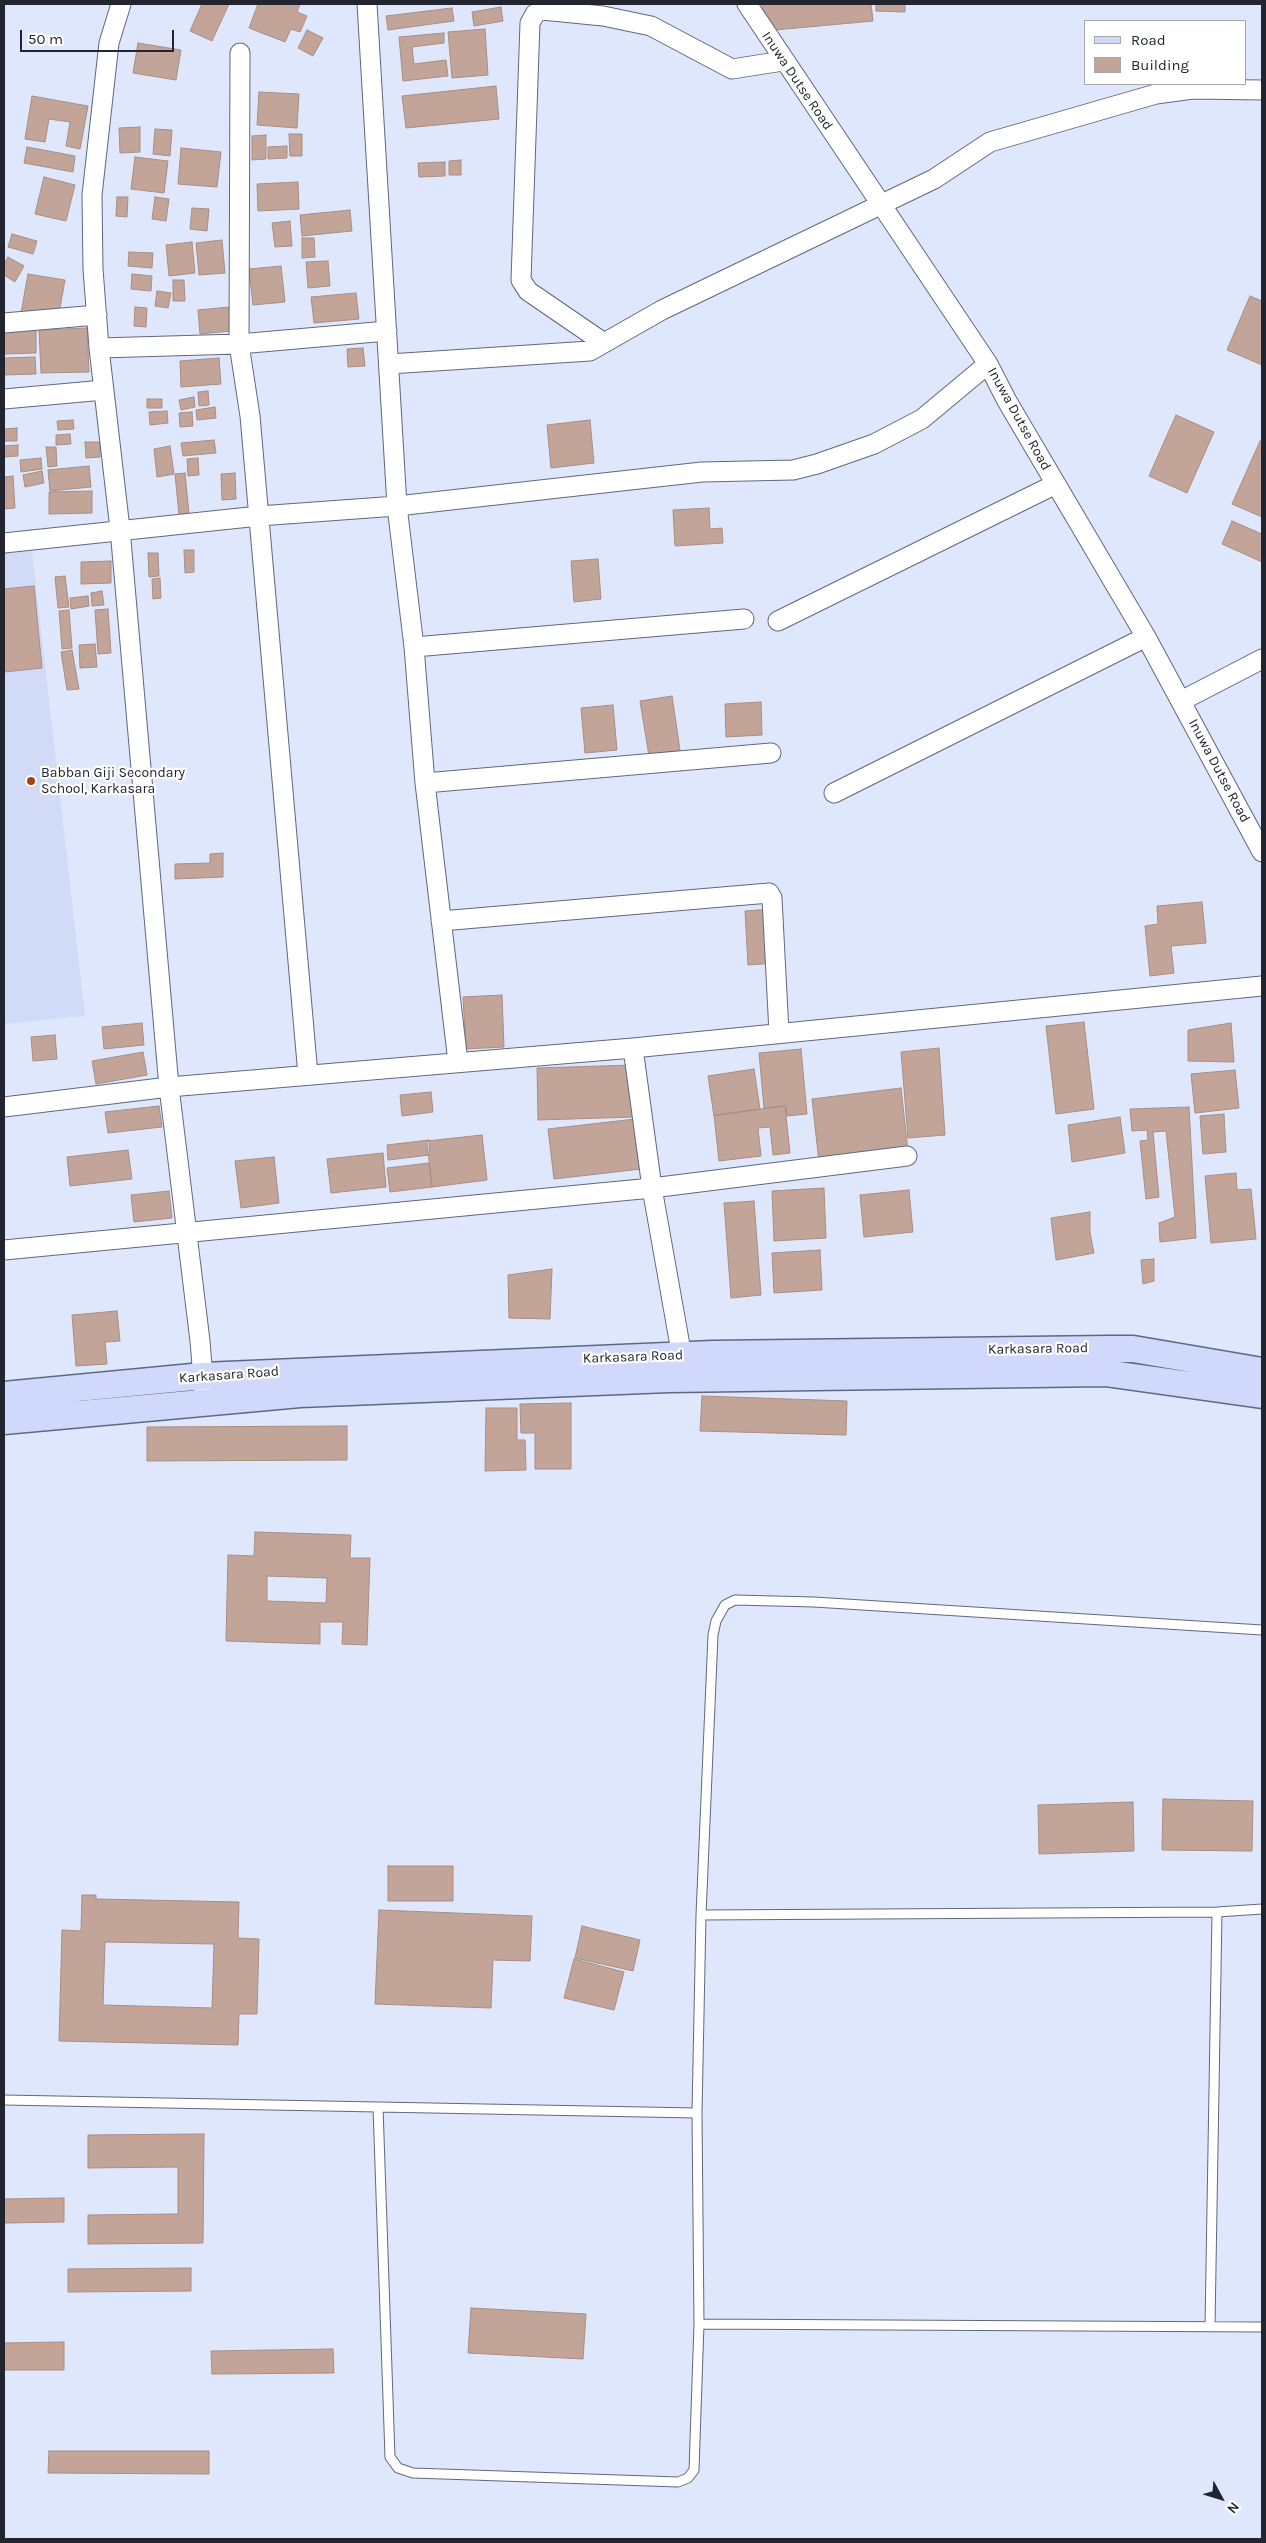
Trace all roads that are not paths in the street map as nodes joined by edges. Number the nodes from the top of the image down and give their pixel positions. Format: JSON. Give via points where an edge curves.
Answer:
{"nodes":[{"id":1,"x":121,"y":4,"type":"edge"},
{"id":2,"x":367,"y":4,"type":"edge"},
{"id":3,"x":747,"y":4,"type":"edge"},
{"id":4,"x":240,"y":53,"type":"dead end"},
{"id":5,"x":783,"y":60,"type":"junction"},
{"id":6,"x":1262,"y":90,"type":"edge"},
{"id":7,"x":880,"y":205,"type":"junction"},
{"id":8,"x":96,"y":315,"type":"junction"},
{"id":9,"x":4,"y":324,"type":"edge"},
{"id":10,"x":386,"y":332,"type":"junction"},
{"id":11,"x":604,"y":343,"type":"junction"},
{"id":12,"x":240,"y":344,"type":"junction"},
{"id":13,"x":99,"y":348,"type":"junction"},
{"id":14,"x":389,"y":364,"type":"junction"},
{"id":15,"x":988,"y":364,"type":"junction"},
{"id":16,"x":104,"y":390,"type":"junction"},
{"id":17,"x":4,"y":400,"type":"edge"},
{"id":18,"x":1056,"y":484,"type":"junction"},
{"id":19,"x":397,"y":506,"type":"junction"},
{"id":20,"x":259,"y":516,"type":"junction"},
{"id":21,"x":120,"y":529,"type":"junction"},
{"id":22,"x":4,"y":543,"type":"edge"},
{"id":23,"x":744,"y":619,"type":"dead end"},
{"id":24,"x":778,"y":621,"type":"dead end"},
{"id":25,"x":1146,"y":638,"type":"junction"},
{"id":26,"x":414,"y":647,"type":"junction"},
{"id":27,"x":1262,"y":660,"type":"edge"},
{"id":28,"x":1181,"y":701,"type":"junction"},
{"id":29,"x":770,"y":753,"type":"dead end"},
{"id":30,"x":425,"y":783,"type":"junction"},
{"id":31,"x":834,"y":793,"type":"dead end"},
{"id":32,"x":1262,"y":852,"type":"edge"},
{"id":33,"x":441,"y":921,"type":"junction"},
{"id":34,"x":1262,"y":986,"type":"edge"},
{"id":35,"x":779,"y":1032,"type":"junction"},
{"id":36,"x":634,"y":1048,"type":"junction"},
{"id":37,"x":458,"y":1062,"type":"junction"},
{"id":38,"x":308,"y":1075,"type":"junction"},
{"id":39,"x":169,"y":1087,"type":"junction"},
{"id":40,"x":4,"y":1107,"type":"edge"},
{"id":41,"x":907,"y":1156,"type":"dead end"},
{"id":42,"x":652,"y":1188,"type":"junction"},
{"id":43,"x":185,"y":1232,"type":"junction"},
{"id":44,"x":4,"y":1250,"type":"edge"},
{"id":45,"x":684,"y":1367,"type":"junction"},
{"id":46,"x":1262,"y":1371,"type":"edge"},
{"id":47,"x":203,"y":1376,"type":"junction"},
{"id":48,"x":4,"y":1395,"type":"edge"},
{"id":49,"x":1262,"y":1395,"type":"edge"},
{"id":50,"x":205,"y":1402,"type":"junction"},
{"id":51,"x":4,"y":1420,"type":"edge"},
{"id":52,"x":1262,"y":1630,"type":"edge"},
{"id":53,"x":1262,"y":1909,"type":"edge"},
{"id":54,"x":1217,"y":1912,"type":"junction"},
{"id":55,"x":700,"y":1915,"type":"junction"},
{"id":56,"x":4,"y":2100,"type":"edge"},
{"id":57,"x":378,"y":2107,"type":"junction"},
{"id":58,"x":696,"y":2114,"type":"junction"},
{"id":59,"x":699,"y":2324,"type":"junction"},
{"id":60,"x":1210,"y":2326,"type":"junction"},
{"id":61,"x":1262,"y":2326,"type":"edge"}],
"edges":[{"from":1,"to":8,"type":"street","via":[[109,43],[92,195]]},
{"from":2,"to":10,"type":"street"},
{"from":3,"to":5,"type":"street","name":"Inuwa Dutse Road"},
{"from":4,"to":12,"type":"street"},
{"from":5,"to":7,"type":"street","name":"Inuwa Dutse Road"},
{"from":5,"to":11,"type":"street","via":[[732,68],[651,26],[603,16],[542,10],[535,14],[530,23],[521,280],[528,291]]},
{"from":6,"to":7,"type":"street","via":[[1193,89],[1156,94],[1033,128],[990,142],[934,179]]},
{"from":7,"to":11,"type":"street","via":[[662,310]]},
{"from":7,"to":15,"type":"street","name":"Inuwa Dutse Road"},
{"from":8,"to":9,"type":"street"},
{"from":8,"to":13,"type":"street"},
{"from":10,"to":12,"type":"street"},
{"from":10,"to":14,"type":"street"},
{"from":11,"to":14,"type":"street","via":[[590,351]]},
{"from":12,"to":13,"type":"street"},
{"from":12,"to":20,"type":"street"},
{"from":13,"to":16,"type":"street"},
{"from":14,"to":19,"type":"street"},
{"from":15,"to":18,"type":"street","name":"Inuwa Dutse Road"},
{"from":15,"to":19,"type":"street","via":[[922,418],[874,444],[793,470],[702,472]]},
{"from":16,"to":17,"type":"street"},
{"from":16,"to":21,"type":"street"},
{"from":18,"to":24,"type":"street"},
{"from":18,"to":25,"type":"street","name":"Inuwa Dutse Road"},
{"from":19,"to":20,"type":"street"},
{"from":19,"to":26,"type":"street"},
{"from":20,"to":21,"type":"street"},
{"from":20,"to":38,"type":"street"},
{"from":21,"to":22,"type":"street"},
{"from":21,"to":39,"type":"street"},
{"from":23,"to":26,"type":"street"},
{"from":25,"to":28,"type":"street","name":"Inuwa Dutse Road"},
{"from":25,"to":31,"type":"street"},
{"from":26,"to":30,"type":"street"},
{"from":27,"to":28,"type":"street"},
{"from":28,"to":32,"type":"street","name":"Inuwa Dutse Road"},
{"from":29,"to":30,"type":"street"},
{"from":30,"to":33,"type":"street"},
{"from":33,"to":35,"type":"street","via":[[769,893],[772,898]]},
{"from":33,"to":37,"type":"street"},
{"from":34,"to":35,"type":"street"},
{"from":35,"to":36,"type":"street"},
{"from":36,"to":37,"type":"street"},
{"from":36,"to":42,"type":"street"},
{"from":37,"to":38,"type":"street"},
{"from":38,"to":39,"type":"street"},
{"from":39,"to":40,"type":"street"},
{"from":39,"to":43,"type":"street"},
{"from":41,"to":42,"type":"street"},
{"from":42,"to":43,"type":"street"},
{"from":42,"to":45,"type":"street"},
{"from":43,"to":44,"type":"street"},
{"from":43,"to":47,"type":"street"},
{"from":45,"to":46,"type":"main road","name":"Karkasara Road","via":[[1108,1348]]},
{"from":45,"to":47,"type":"main road","name":"Karkasara Road"},
{"from":45,"to":49,"type":"main road","name":"Karkasara Road","via":[[1105,1372]]},
{"from":45,"to":50,"type":"main road","name":"Karkasara Road"},
{"from":47,"to":48,"type":"main road","name":"Karkasara Road"},
{"from":47,"to":50,"type":"street"},
{"from":50,"to":51,"type":"main road","name":"Karkasara Road"},
{"from":52,"to":55,"type":"lane","via":[[814,1602],[734,1600],[725,1605],[713,1635]]},
{"from":53,"to":54,"type":"lane"},
{"from":54,"to":55,"type":"lane"},
{"from":54,"to":60,"type":"lane"},
{"from":55,"to":58,"type":"lane"},
{"from":56,"to":57,"type":"lane"},
{"from":57,"to":58,"type":"lane"},
{"from":57,"to":59,"type":"lane","via":[[390,2457],[398,2468],[413,2473],[678,2482],[688,2478],[694,2470]]},
{"from":58,"to":59,"type":"lane"},
{"from":59,"to":60,"type":"lane"},
{"from":60,"to":61,"type":"lane"}]}
